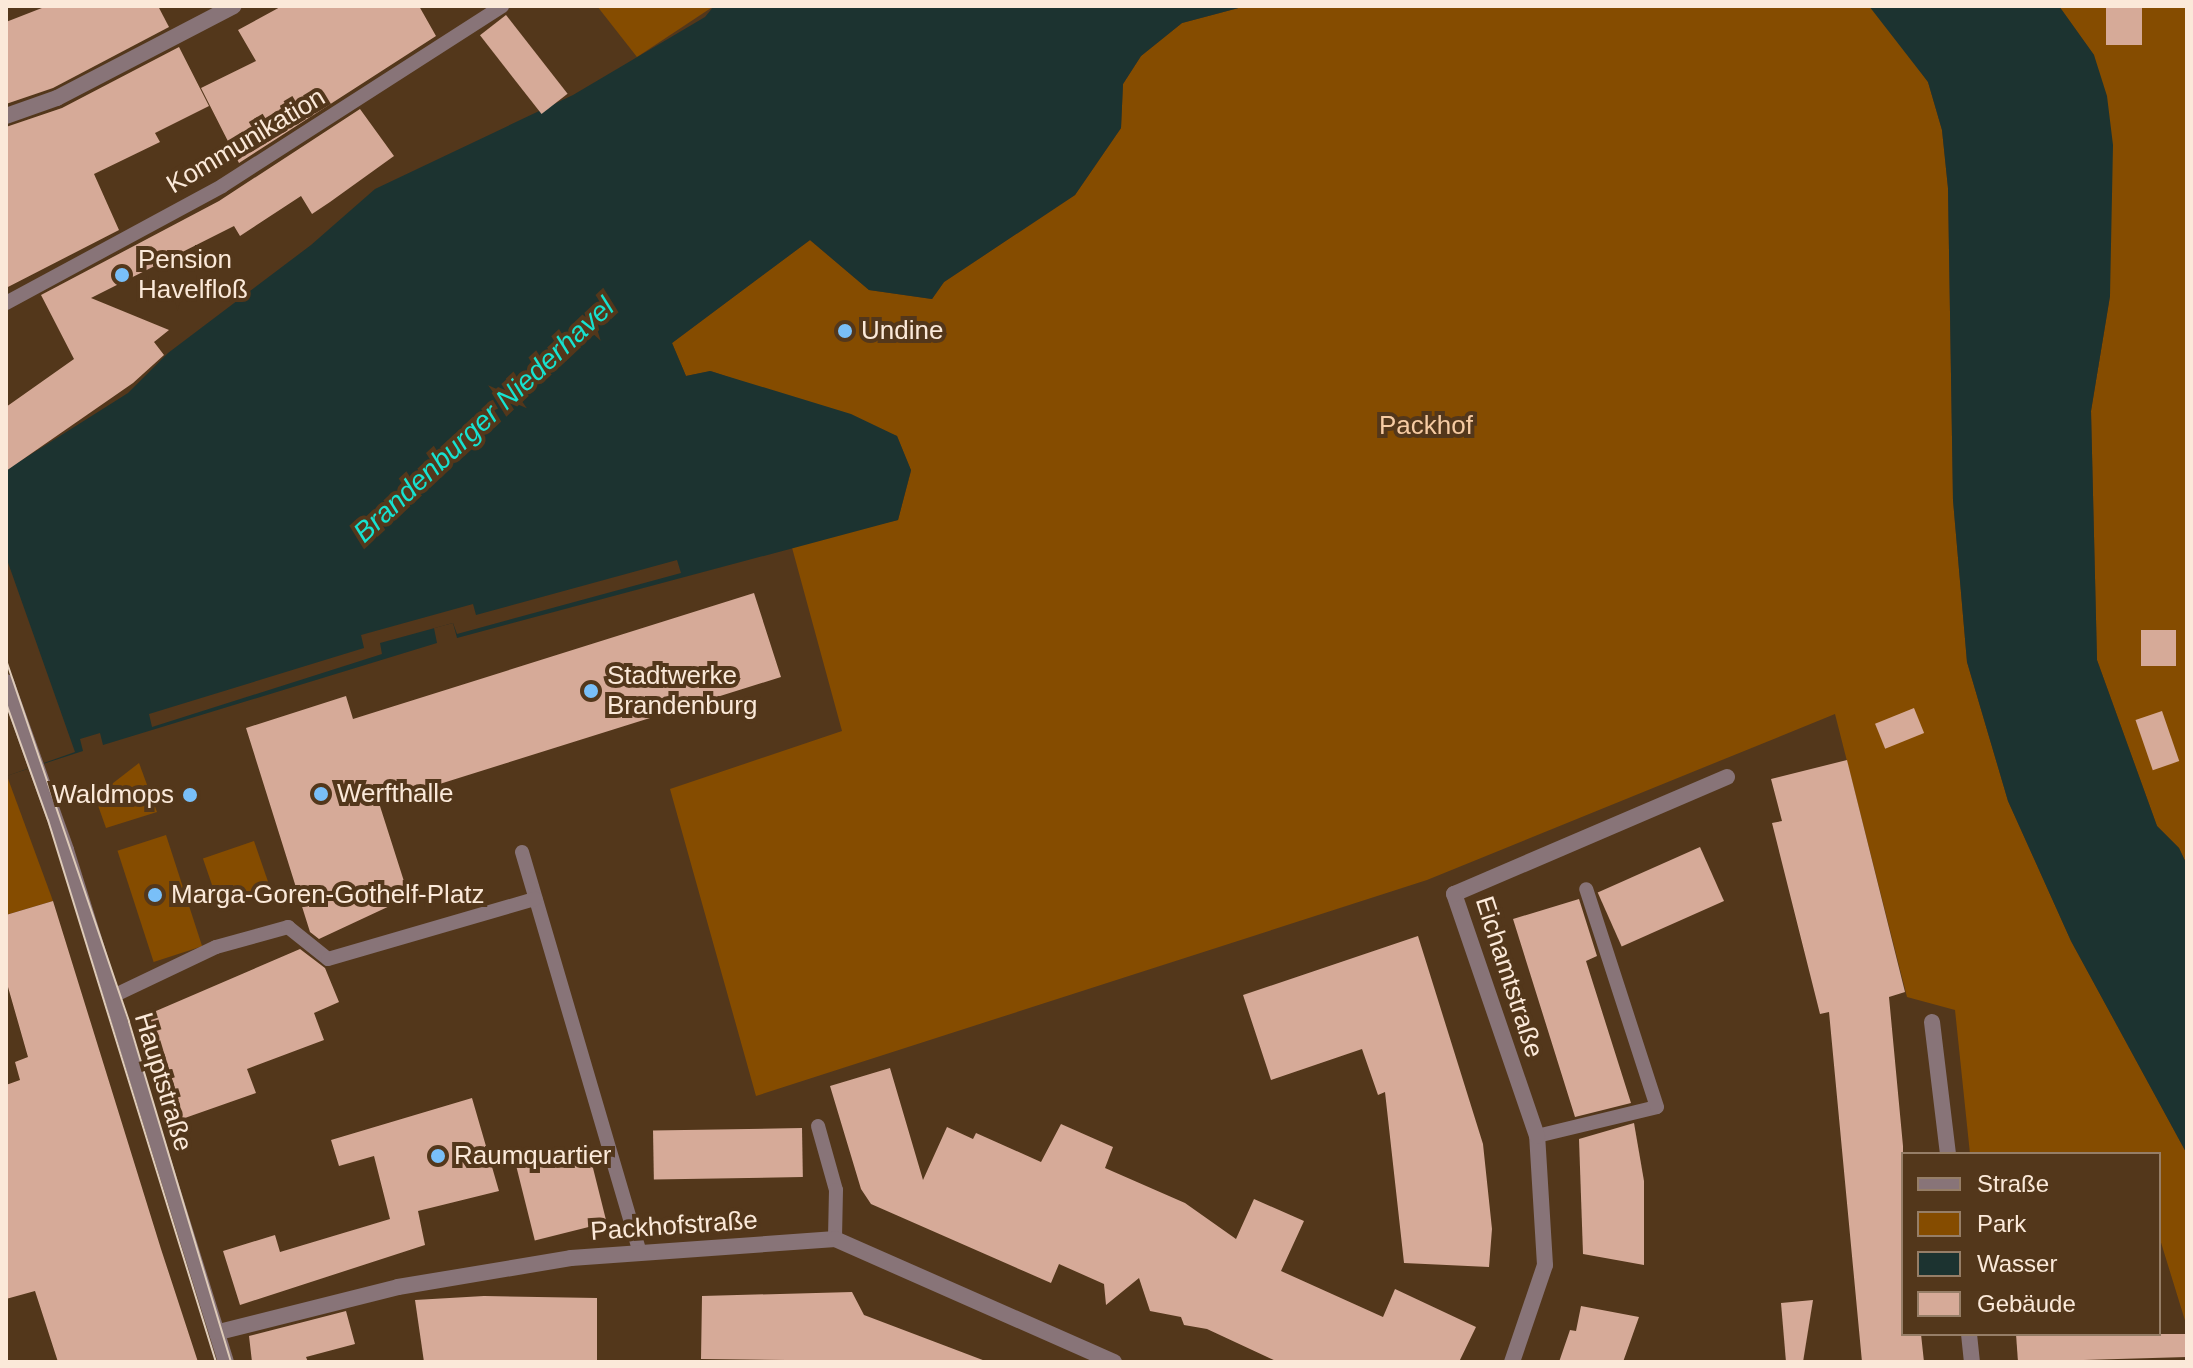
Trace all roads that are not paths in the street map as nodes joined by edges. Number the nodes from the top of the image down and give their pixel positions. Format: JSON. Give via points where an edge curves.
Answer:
{"nodes":[{"id":1,"x":234,"y":6,"type":"edge"},
{"id":2,"x":502,"y":6,"type":"edge"},
{"id":3,"x":6,"y":116,"type":"edge"},
{"id":4,"x":6,"y":303,"type":"edge"},
{"id":5,"x":6,"y":682,"type":"edge"},
{"id":6,"x":1727,"y":777,"type":"dead end"},
{"id":7,"x":522,"y":852,"type":"dead end"},
{"id":8,"x":1586,"y":889,"type":"dead end"},
{"id":9,"x":535,"y":899,"type":"junction"},
{"id":10,"x":111,"y":997,"type":"junction"},
{"id":11,"x":1932,"y":1022,"type":"dead end"},
{"id":12,"x":818,"y":1126,"type":"dead end"},
{"id":13,"x":1537,"y":1136,"type":"junction"},
{"id":14,"x":1948,"y":1152,"type":"edge"},
{"id":15,"x":835,"y":1239,"type":"junction"},
{"id":16,"x":640,"y":1253,"type":"junction"},
{"id":17,"x":219,"y":1332,"type":"junction"},
{"id":18,"x":1969,"y":1336,"type":"edge"},
{"id":19,"x":226,"y":1362,"type":"edge"},
{"id":20,"x":1114,"y":1362,"type":"edge"},
{"id":21,"x":1512,"y":1362,"type":"edge"},
{"id":22,"x":1972,"y":1362,"type":"edge"}],
"edges":[{"from":1,"to":3,"type":"street","via":[[57,98]]},
{"from":2,"to":4,"type":"lane","name":"Kommunikation","via":[[222,186]]},
{"from":5,"to":10,"type":"street","name":"Hauptstraße"},
{"from":6,"to":13,"type":"street","name":"Eichamtstraße","via":[[1454,894]]},
{"from":7,"to":9,"type":"lane"},
{"from":8,"to":13,"type":"lane","via":[[1657,1107]]},
{"from":9,"to":10,"type":"lane","via":[[388,946],[328,959],[288,927],[216,947]]},
{"from":9,"to":16,"type":"lane"},
{"from":10,"to":17,"type":"street","name":"Hauptstraße"},
{"from":11,"to":14,"type":"street"},
{"from":12,"to":15,"type":"lane","via":[[836,1190]]},
{"from":13,"to":21,"type":"street","name":"Eichamtstraße","via":[[1545,1265]]},
{"from":15,"to":16,"type":"street","name":"Packhofstraße"},
{"from":15,"to":20,"type":"street","name":"Packhofstraße"},
{"from":16,"to":17,"type":"street","name":"Packhofstraße","via":[[571,1258],[398,1287]]},
{"from":17,"to":19,"type":"street","name":"Hauptstraße"},
{"from":18,"to":22,"type":"street"}]}
